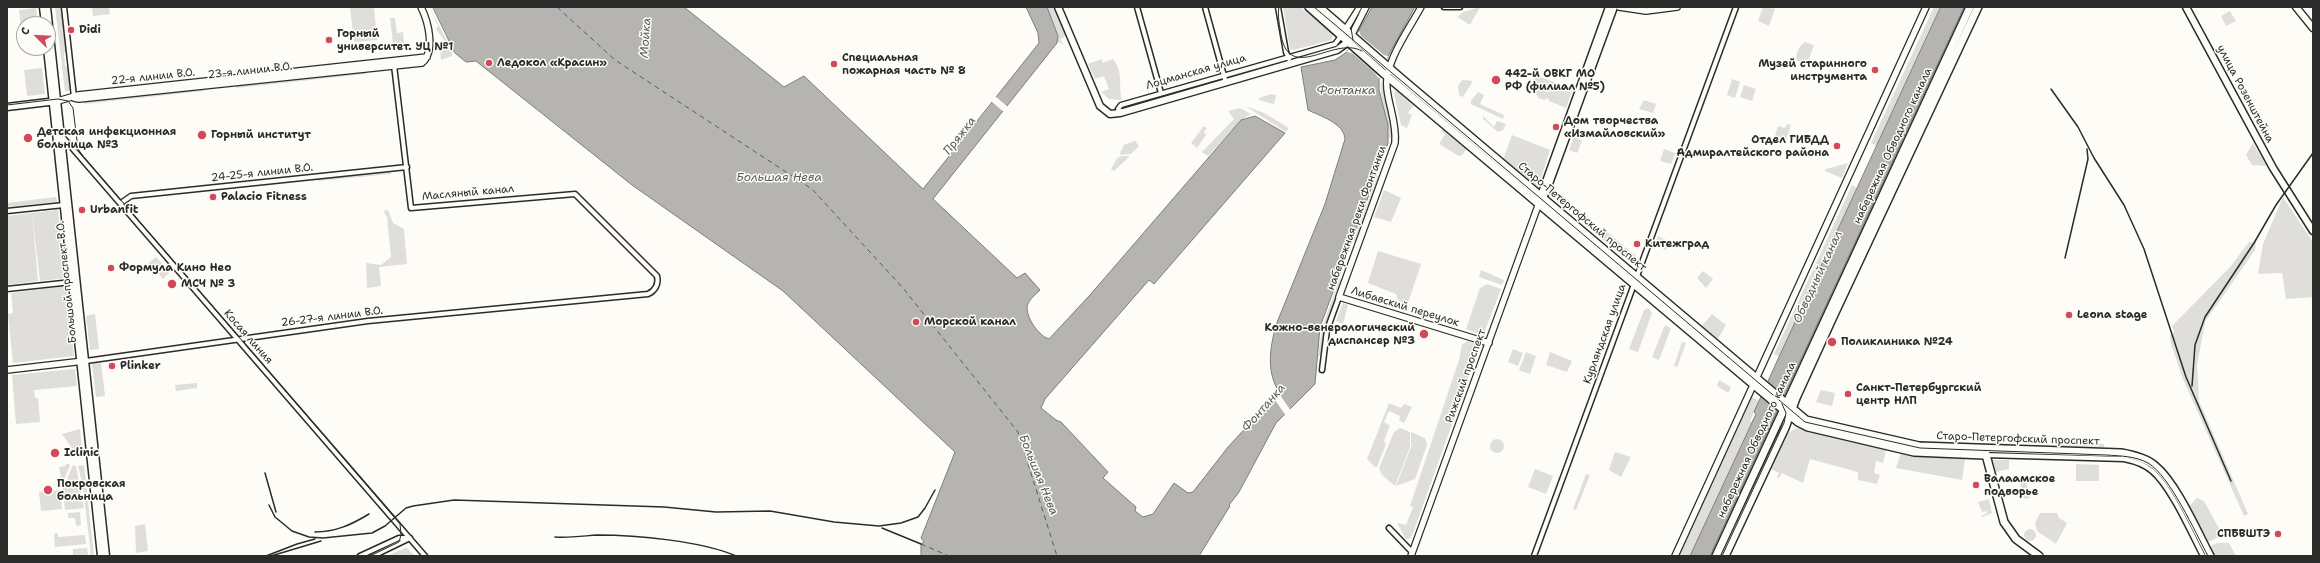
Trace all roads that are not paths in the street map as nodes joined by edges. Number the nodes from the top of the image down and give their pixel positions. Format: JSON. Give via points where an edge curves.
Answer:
{"nodes":[{"id":1,"x":48,"y":7,"type":"edge"},
{"id":2,"x":64,"y":7,"type":"edge"},
{"id":3,"x":421,"y":7,"type":"edge"},
{"id":4,"x":1058,"y":7,"type":"edge"},
{"id":5,"x":1137,"y":7,"type":"edge"},
{"id":6,"x":1205,"y":7,"type":"edge"},
{"id":7,"x":1278,"y":7,"type":"edge"},
{"id":8,"x":1309,"y":7,"type":"edge"},
{"id":9,"x":1319,"y":7,"type":"edge"},
{"id":10,"x":1360,"y":7,"type":"edge"},
{"id":11,"x":1366,"y":7,"type":"edge"},
{"id":12,"x":1421,"y":7,"type":"edge"},
{"id":13,"x":1444,"y":7,"type":"edge"},
{"id":14,"x":1460,"y":7,"type":"edge"},
{"id":15,"x":1609,"y":7,"type":"edge"},
{"id":16,"x":1614,"y":7,"type":"edge"},
{"id":17,"x":1619,"y":7,"type":"edge"},
{"id":18,"x":1677,"y":7,"type":"edge"},
{"id":19,"x":1736,"y":7,"type":"edge"},
{"id":20,"x":1926,"y":7,"type":"edge"},
{"id":21,"x":1930,"y":7,"type":"edge"},
{"id":22,"x":1970,"y":7,"type":"edge"},
{"id":23,"x":1978,"y":7,"type":"edge"},
{"id":24,"x":2186,"y":7,"type":"edge"},
{"id":25,"x":2296,"y":7,"type":"edge"},
{"id":26,"x":1921,"y":21,"type":"junction"},
{"id":27,"x":2313,"y":28,"type":"edge"},
{"id":28,"x":1349,"y":34,"type":"junction"},
{"id":29,"x":1349,"y":43,"type":"junction"},
{"id":30,"x":48,"y":56,"type":"edge"},
{"id":31,"x":1290,"y":60,"type":"junction"},
{"id":32,"x":394,"y":64,"type":"junction"},
{"id":33,"x":1262,"y":64,"type":"junction"},
{"id":34,"x":1387,"y":66,"type":"junction"},
{"id":35,"x":1265,"y":71,"type":"junction"},
{"id":36,"x":1385,"y":74,"type":"junction"},
{"id":37,"x":1224,"y":75,"type":"junction"},
{"id":38,"x":1203,"y":81,"type":"junction"},
{"id":39,"x":1226,"y":83,"type":"junction"},
{"id":40,"x":1205,"y":89,"type":"junction"},
{"id":41,"x":1161,"y":93,"type":"junction"},
{"id":42,"x":74,"y":98,"type":"junction"},
{"id":43,"x":56,"y":101,"type":"junction"},
{"id":44,"x":7,"y":107,"type":"edge"},
{"id":45,"x":1123,"y":113,"type":"junction"},
{"id":46,"x":59,"y":133,"type":"junction"},
{"id":47,"x":406,"y":167,"type":"junction"},
{"id":48,"x":1541,"y":199,"type":"junction"},
{"id":49,"x":121,"y":203,"type":"junction"},
{"id":50,"x":67,"y":204,"type":"junction"},
{"id":51,"x":7,"y":211,"type":"edge"},
{"id":52,"x":2313,"y":231,"type":"edge"},
{"id":53,"x":1635,"y":280,"type":"junction"},
{"id":54,"x":72,"y":282,"type":"junction"},
{"id":55,"x":656,"y":287,"type":"joint"},
{"id":56,"x":7,"y":289,"type":"edge"},
{"id":57,"x":1339,"y":297,"type":"junction"},
{"id":58,"x":238,"y":339,"type":"junction"},
{"id":59,"x":1489,"y":343,"type":"junction"},
{"id":60,"x":83,"y":361,"type":"junction"},
{"id":61,"x":7,"y":370,"type":"edge"},
{"id":62,"x":1322,"y":370,"type":"dead end"},
{"id":63,"x":1754,"y":381,"type":"junction"},
{"id":64,"x":1785,"y":407,"type":"junction"},
{"id":65,"x":1985,"y":452,"type":"junction"},
{"id":66,"x":1389,"y":528,"type":"dead end"},
{"id":67,"x":410,"y":538,"type":"junction"},
{"id":68,"x":1413,"y":555,"type":"edge"},
{"id":69,"x":102,"y":556,"type":"edge"},
{"id":70,"x":106,"y":556,"type":"edge"},
{"id":71,"x":360,"y":556,"type":"edge"},
{"id":72,"x":373,"y":556,"type":"edge"},
{"id":73,"x":425,"y":556,"type":"edge"},
{"id":74,"x":1534,"y":556,"type":"edge"},
{"id":75,"x":1675,"y":556,"type":"edge"},
{"id":76,"x":1716,"y":556,"type":"edge"},
{"id":77,"x":1725,"y":556,"type":"edge"},
{"id":78,"x":2039,"y":556,"type":"edge"},
{"id":79,"x":2203,"y":556,"type":"edge"},
{"id":80,"x":2210,"y":556,"type":"edge"}],
"edges":[{"from":1,"to":43,"type":"main road","name":"Большой проспект В.О."},
{"from":2,"to":42,"type":"street"},
{"from":3,"to":32,"type":"street","name":"23-я линии В.О.","via":[[429,35],[427,57],[422,63]]},
{"from":4,"to":45,"type":"main road","name":"Лоцманская улица","via":[[1100,106],[1106,113]]},
{"from":5,"to":41,"type":"street"},
{"from":6,"to":37,"type":"street"},
{"from":7,"to":31,"type":"street","via":[[1286,52]]},
{"from":8,"to":28,"type":"main road"},
{"from":9,"to":28,"type":"main road"},
{"from":10,"to":28,"type":"street"},
{"from":11,"to":28,"type":"street"},
{"from":12,"to":34,"type":"street","name":"набережная реки Фонтанки"},
{"from":13,"to":14,"type":"street"},
{"from":15,"to":48,"type":"main road","name":"Рижский проспект"},
{"from":16,"to":48,"type":"main road","name":"Рижский проспект"},
{"from":17,"to":18,"type":"street","via":[[1646,11]]},
{"from":19,"to":53,"type":"street","name":"Курляндская улица"},
{"from":20,"to":26,"type":"street"},
{"from":21,"to":26,"type":"street"},
{"from":22,"to":64,"type":"main road","name":"набережная Обводного канала"},
{"from":23,"to":64,"type":"main road","name":"набережная Обводного канала"},
{"from":24,"to":52,"type":"main road","name":"улица Розенштейна","via":[[2286,190]]},
{"from":25,"to":27,"type":"main road"},
{"from":26,"to":63,"type":"street"},
{"from":28,"to":29,"type":"main road","name":"Старо-Петергофский проспект"},
{"from":28,"to":31,"type":"street","via":[[1335,44]]},
{"from":28,"to":34,"type":"main road","name":"Старо-Петергофский проспект"},
{"from":29,"to":31,"type":"main road","via":[[1337,50]]},
{"from":29,"to":36,"type":"main road","name":"Старо-Петергофский проспект"},
{"from":30,"to":43,"type":"main road","name":"Большой проспект В.О."},
{"from":31,"to":33,"type":"street","name":"Лоцманская улица"},
{"from":31,"to":35,"type":"main road","name":"Лоцманская улица"},
{"from":32,"to":42,"type":"street","name":"23-я линии В.О."},
{"from":32,"to":47,"type":"street","name":"Масляный канал"},
{"from":33,"to":35,"type":"street"},
{"from":33,"to":37,"type":"street","name":"Лоцманская улица"},
{"from":34,"to":36,"type":"street","name":"набережная реки Фонтанки"},
{"from":34,"to":48,"type":"main road","name":"Старо-Петергофский проспект"},
{"from":35,"to":39,"type":"main road","name":"Лоцманская улица"},
{"from":36,"to":48,"type":"main road","name":"Старо-Петергофский проспект"},
{"from":36,"to":57,"type":"street","name":"набережная реки Фонтанки","via":[[1395,122],[1395,143]]},
{"from":37,"to":38,"type":"street","name":"Лоцманская улица"},
{"from":37,"to":39,"type":"street"},
{"from":38,"to":40,"type":"street"},
{"from":38,"to":41,"type":"street","name":"Лоцманская улица"},
{"from":39,"to":40,"type":"main road","name":"Лоцманская улица"},
{"from":40,"to":45,"type":"main road","name":"Лоцманская улица"},
{"from":41,"to":45,"type":"street","name":"Лоцманская улица","via":[[1119,105],[1119,110]]},
{"from":42,"to":43,"type":"street","name":"23-я линии В.О."},
{"from":43,"to":44,"type":"main road"},
{"from":43,"to":46,"type":"main road","name":"Большой проспект В.О."},
{"from":46,"to":49,"type":"street","name":"Косая линия"},
{"from":46,"to":50,"type":"main road","name":"Большой проспект В.О."},
{"from":47,"to":49,"type":"street","name":"24-25-я линии В.О.","via":[[131,196]]},
{"from":47,"to":55,"type":"street","name":"Масляный канал","via":[[411,208],[569,193],[578,195],[657,276]]},
{"from":48,"to":53,"type":"main road","name":"Старо-Петергофский проспект"},
{"from":48,"to":59,"type":"street","name":"Рижский проспект"},
{"from":49,"to":58,"type":"street","name":"Косая линия"},
{"from":50,"to":51,"type":"street"},
{"from":50,"to":54,"type":"main road","name":"Большой проспект В.О."},
{"from":50,"to":60,"type":"main road","name":"Большой проспект В.О."},
{"from":53,"to":63,"type":"main road","name":"Старо-Петергофский проспект"},
{"from":53,"to":74,"type":"street","name":"Курляндская улица"},
{"from":54,"to":56,"type":"street"},
{"from":54,"to":60,"type":"main road","name":"Большой проспект В.О."},
{"from":55,"to":58,"type":"street","name":"26-27-я линии В.О.","via":[[648,294],[368,322]]},
{"from":57,"to":59,"type":"street","name":"Либавский переулок"},
{"from":57,"to":62,"type":"street","name":"набережная реки Фонтанки","via":[[1327,330]]},
{"from":58,"to":60,"type":"street","name":"26-27-я линии В.О."},
{"from":58,"to":67,"type":"street","name":"Косая линия"},
{"from":59,"to":68,"type":"street","name":"Рижский проспект"},
{"from":60,"to":61,"type":"street","name":"26-27-я линии В.О."},
{"from":60,"to":69,"type":"main road","name":"Большой проспект В.О."},
{"from":60,"to":70,"type":"main road","name":"Большой проспект В.О."},
{"from":63,"to":64,"type":"main road","name":"Старо-Петергофский проспект"},
{"from":63,"to":75,"type":"street"},
{"from":64,"to":65,"type":"main road","name":"Старо-Петергофский проспект","via":[[1804,426],[1914,452]]},
{"from":64,"to":76,"type":"main road","name":"набережная Обводного канала"},
{"from":64,"to":77,"type":"main road","name":"набережная Обводного канала"},
{"from":65,"to":78,"type":"main road","via":[[2004,522],[2016,539]]},
{"from":65,"to":79,"type":"street","name":"Старо-Петергофский проспект","via":[[2118,458],[2142,464],[2152,470],[2164,484]]},
{"from":65,"to":80,"type":"main road","name":"Старо-Петергофский проспект","via":[[2121,453],[2144,459],[2168,480]]},
{"from":66,"to":68,"type":"street"},
{"from":67,"to":71,"type":"street","via":[[399,538]]},
{"from":67,"to":72,"type":"street"},
{"from":67,"to":73,"type":"street","name":"Косая линия"}]}
